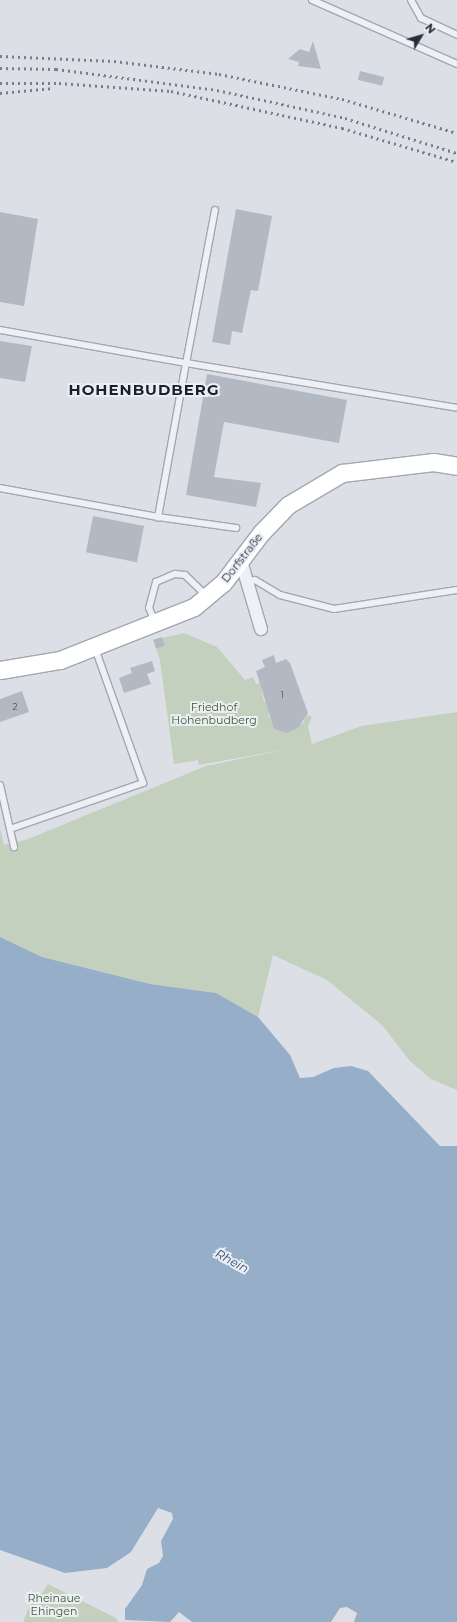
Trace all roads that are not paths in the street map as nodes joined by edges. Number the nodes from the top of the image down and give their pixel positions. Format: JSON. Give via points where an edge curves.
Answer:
{"nodes":[{"id":1,"x":312,"y":0,"type":"edge"},
{"id":2,"x":411,"y":0,"type":"edge"},
{"id":3,"x":457,"y":35,"type":"edge"},
{"id":4,"x":457,"y":64,"type":"edge"},
{"id":5,"x":215,"y":210,"type":"dead end"},
{"id":6,"x":0,"y":330,"type":"edge"},
{"id":7,"x":186,"y":363,"type":"junction"},
{"id":8,"x":457,"y":408,"type":"edge"},
{"id":9,"x":457,"y":466,"type":"edge"},
{"id":10,"x":0,"y":488,"type":"edge"},
{"id":11,"x":158,"y":517,"type":"junction"},
{"id":12,"x":236,"y":528,"type":"dead end"},
{"id":13,"x":241,"y":561,"type":"junction"},
{"id":14,"x":247,"y":582,"type":"junction"},
{"id":15,"x":457,"y":590,"type":"edge"},
{"id":16,"x":207,"y":597,"type":"junction"},
{"id":17,"x":155,"y":623,"type":"junction"},
{"id":18,"x":261,"y":629,"type":"dead end"},
{"id":19,"x":95,"y":646,"type":"junction"},
{"id":20,"x":0,"y":670,"type":"edge"},
{"id":21,"x":0,"y":785,"type":"edge"},
{"id":22,"x":10,"y":829,"type":"junction"},
{"id":23,"x":14,"y":847,"type":"dead end"}],
"edges":[{"from":1,"to":4,"type":"lane"},
{"from":2,"to":3,"type":"lane","via":[[421,18]]},
{"from":5,"to":7,"type":"lane"},
{"from":6,"to":7,"type":"lane"},
{"from":7,"to":8,"type":"lane"},
{"from":7,"to":11,"type":"lane"},
{"from":9,"to":13,"type":"street","name":"Dorfstraße","via":[[433,462],[342,472],[288,505]]},
{"from":10,"to":11,"type":"lane"},
{"from":11,"to":12,"type":"lane"},
{"from":13,"to":14,"type":"street"},
{"from":13,"to":16,"type":"street","name":"Dorfstraße"},
{"from":14,"to":15,"type":"lane","via":[[255,580],[280,595],[334,609]]},
{"from":14,"to":18,"type":"street"},
{"from":16,"to":17,"type":"street","name":"Dorfstraße","via":[[194,607]]},
{"from":16,"to":17,"type":"lane","via":[[185,575],[166,577],[152,588],[149,608]]},
{"from":17,"to":19,"type":"street","name":"Dorfstraße"},
{"from":19,"to":20,"type":"street","name":"Dorfstraße","via":[[60,660]]},
{"from":19,"to":22,"type":"lane","via":[[143,783]]},
{"from":21,"to":22,"type":"lane"},
{"from":22,"to":23,"type":"lane"}]}
